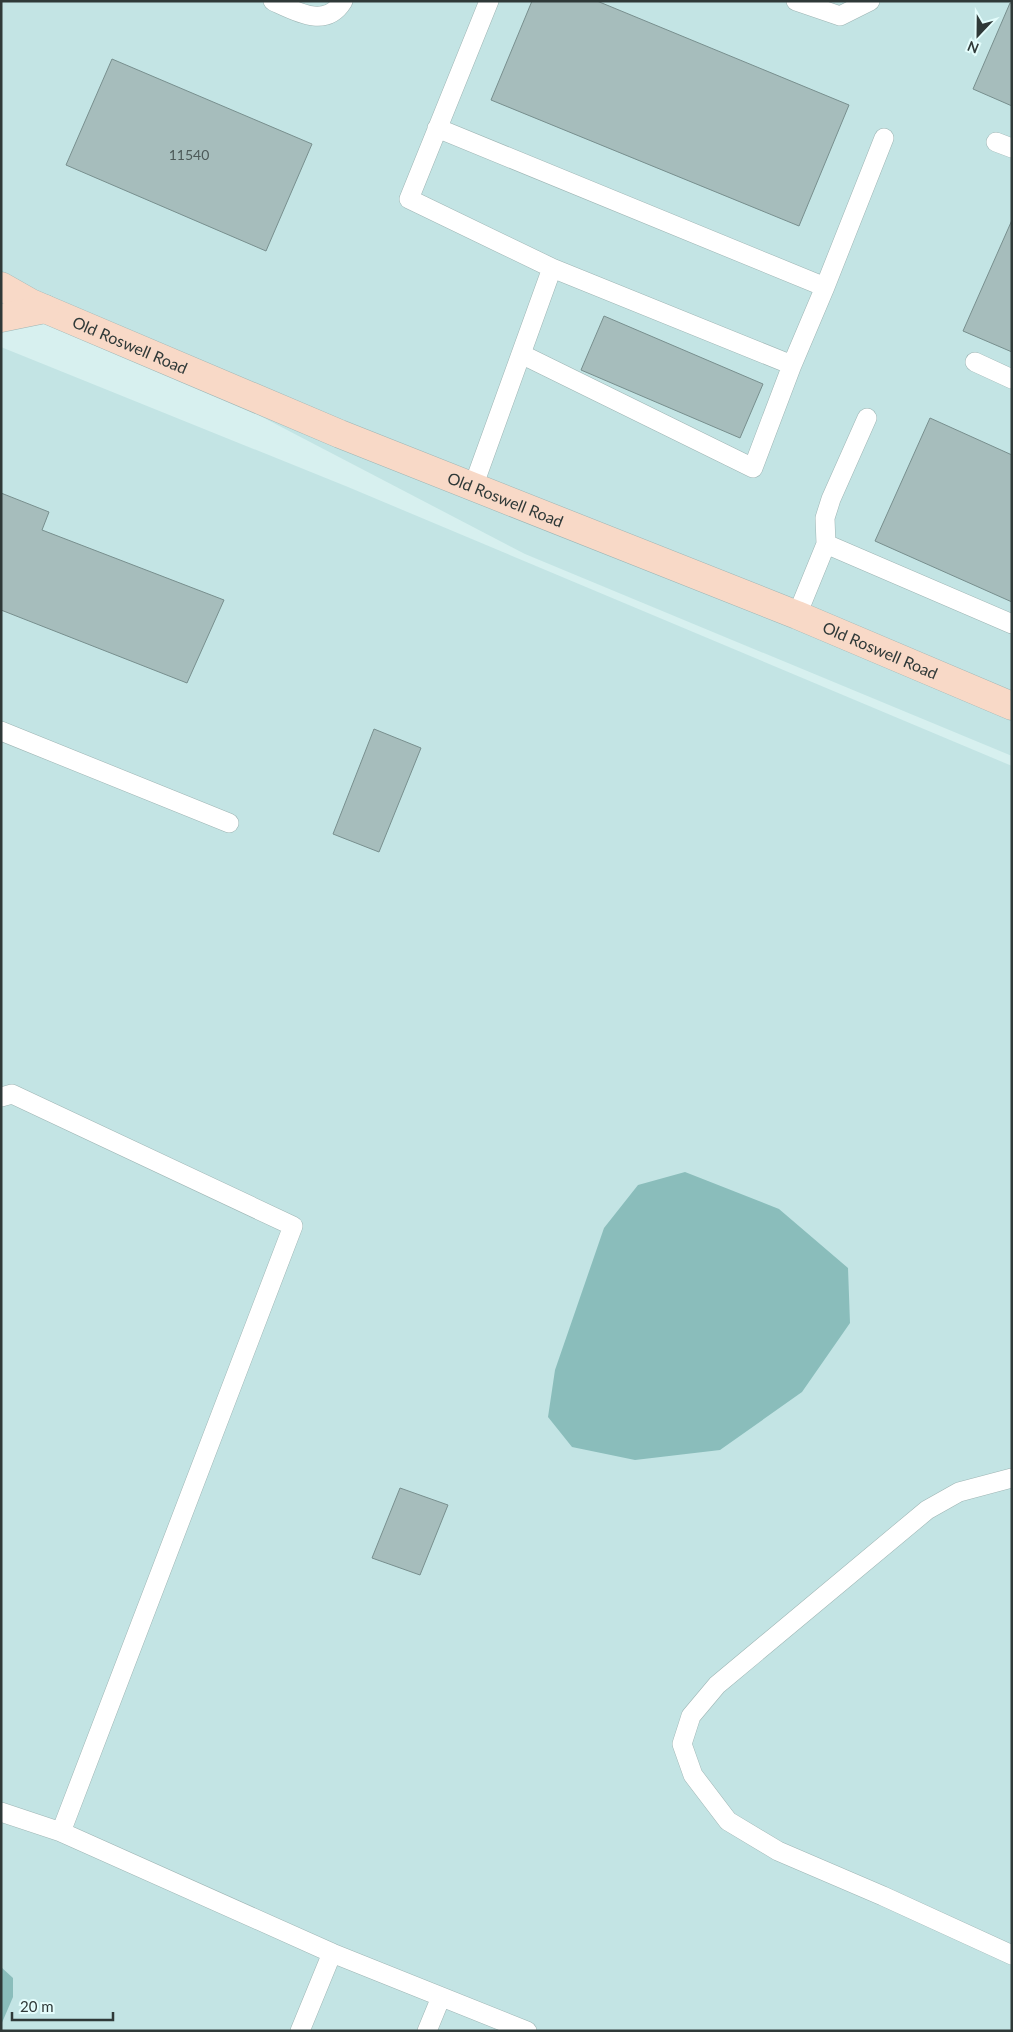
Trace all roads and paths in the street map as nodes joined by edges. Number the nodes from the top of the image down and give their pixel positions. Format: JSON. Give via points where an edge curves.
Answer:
{"nodes":[{"id":1,"x":274,"y":1,"type":"edge"},
{"id":2,"x":344,"y":1,"type":"edge"},
{"id":3,"x":489,"y":1,"type":"edge"},
{"id":4,"x":796,"y":1,"type":"edge"},
{"id":5,"x":870,"y":1,"type":"edge"},
{"id":6,"x":437,"y":128,"type":"junction"},
{"id":7,"x":884,"y":138,"type":"dead end"},
{"id":8,"x":552,"y":268,"type":"junction"},
{"id":9,"x":1,"y":286,"type":"edge"},
{"id":10,"x":825,"y":287,"type":"junction"},
{"id":11,"x":45,"y":308,"type":"junction"},
{"id":12,"x":1,"y":318,"type":"edge"},
{"id":13,"x":521,"y":354,"type":"junction"},
{"id":14,"x":975,"y":362,"type":"dead end"},
{"id":15,"x":792,"y":365,"type":"junction"},
{"id":16,"x":1012,"y":379,"type":"edge"},
{"id":17,"x":867,"y":418,"type":"dead end"},
{"id":18,"x":473,"y":487,"type":"junction"},
{"id":19,"x":826,"y":544,"type":"junction"},
{"id":20,"x":797,"y":615,"type":"junction"},
{"id":21,"x":1012,"y":624,"type":"edge"},
{"id":22,"x":1012,"y":706,"type":"edge"},
{"id":23,"x":1,"y":731,"type":"edge"},
{"id":24,"x":229,"y":823,"type":"dead end"},
{"id":25,"x":1,"y":1097,"type":"edge"},
{"id":26,"x":1012,"y":1478,"type":"edge"},
{"id":27,"x":1,"y":1812,"type":"edge"},
{"id":28,"x":61,"y":1832,"type":"junction"},
{"id":29,"x":332,"y":1953,"type":"junction"},
{"id":30,"x":1012,"y":1955,"type":"edge"},
{"id":31,"x":441,"y":1996,"type":"junction"},
{"id":32,"x":300,"y":2031,"type":"edge"},
{"id":33,"x":427,"y":2031,"type":"edge"},
{"id":34,"x":527,"y":2031,"type":"edge"}],
"edges":[{"from":1,"to":2,"type":"lane","via":[[316,17],[332,15]]},
{"from":3,"to":6,"type":"lane"},
{"from":4,"to":5,"type":"lane","via":[[840,16]]},
{"from":6,"to":8,"type":"lane","via":[[409,199]]},
{"from":6,"to":10,"type":"lane"},
{"from":7,"to":10,"type":"lane"},
{"from":8,"to":13,"type":"lane"},
{"from":8,"to":15,"type":"lane"},
{"from":9,"to":11,"type":"street","name":"Old Roswell Road"},
{"from":10,"to":15,"type":"lane"},
{"from":11,"to":12,"type":"street"},
{"from":11,"to":18,"type":"street","name":"Old Roswell Road"},
{"from":13,"to":15,"type":"lane","via":[[753,468]]},
{"from":13,"to":18,"type":"lane"},
{"from":14,"to":16,"type":"lane"},
{"from":17,"to":19,"type":"lane","via":[[831,499],[825,518]]},
{"from":18,"to":20,"type":"street","name":"Old Roswell Road"},
{"from":19,"to":20,"type":"lane"},
{"from":19,"to":21,"type":"lane"},
{"from":20,"to":22,"type":"street","name":"Old Roswell Road"},
{"from":23,"to":24,"type":"lane"},
{"from":25,"to":28,"type":"lane","via":[[12,1094],[293,1226]]},
{"from":26,"to":30,"type":"lane","via":[[959,1492],[927,1510],[717,1685],[691,1716],[682,1744],[693,1775],[728,1820],[778,1851]]},
{"from":27,"to":28,"type":"lane"},
{"from":28,"to":29,"type":"lane"},
{"from":29,"to":31,"type":"lane"},
{"from":29,"to":32,"type":"lane"},
{"from":31,"to":33,"type":"lane"},
{"from":31,"to":34,"type":"lane"}]}
